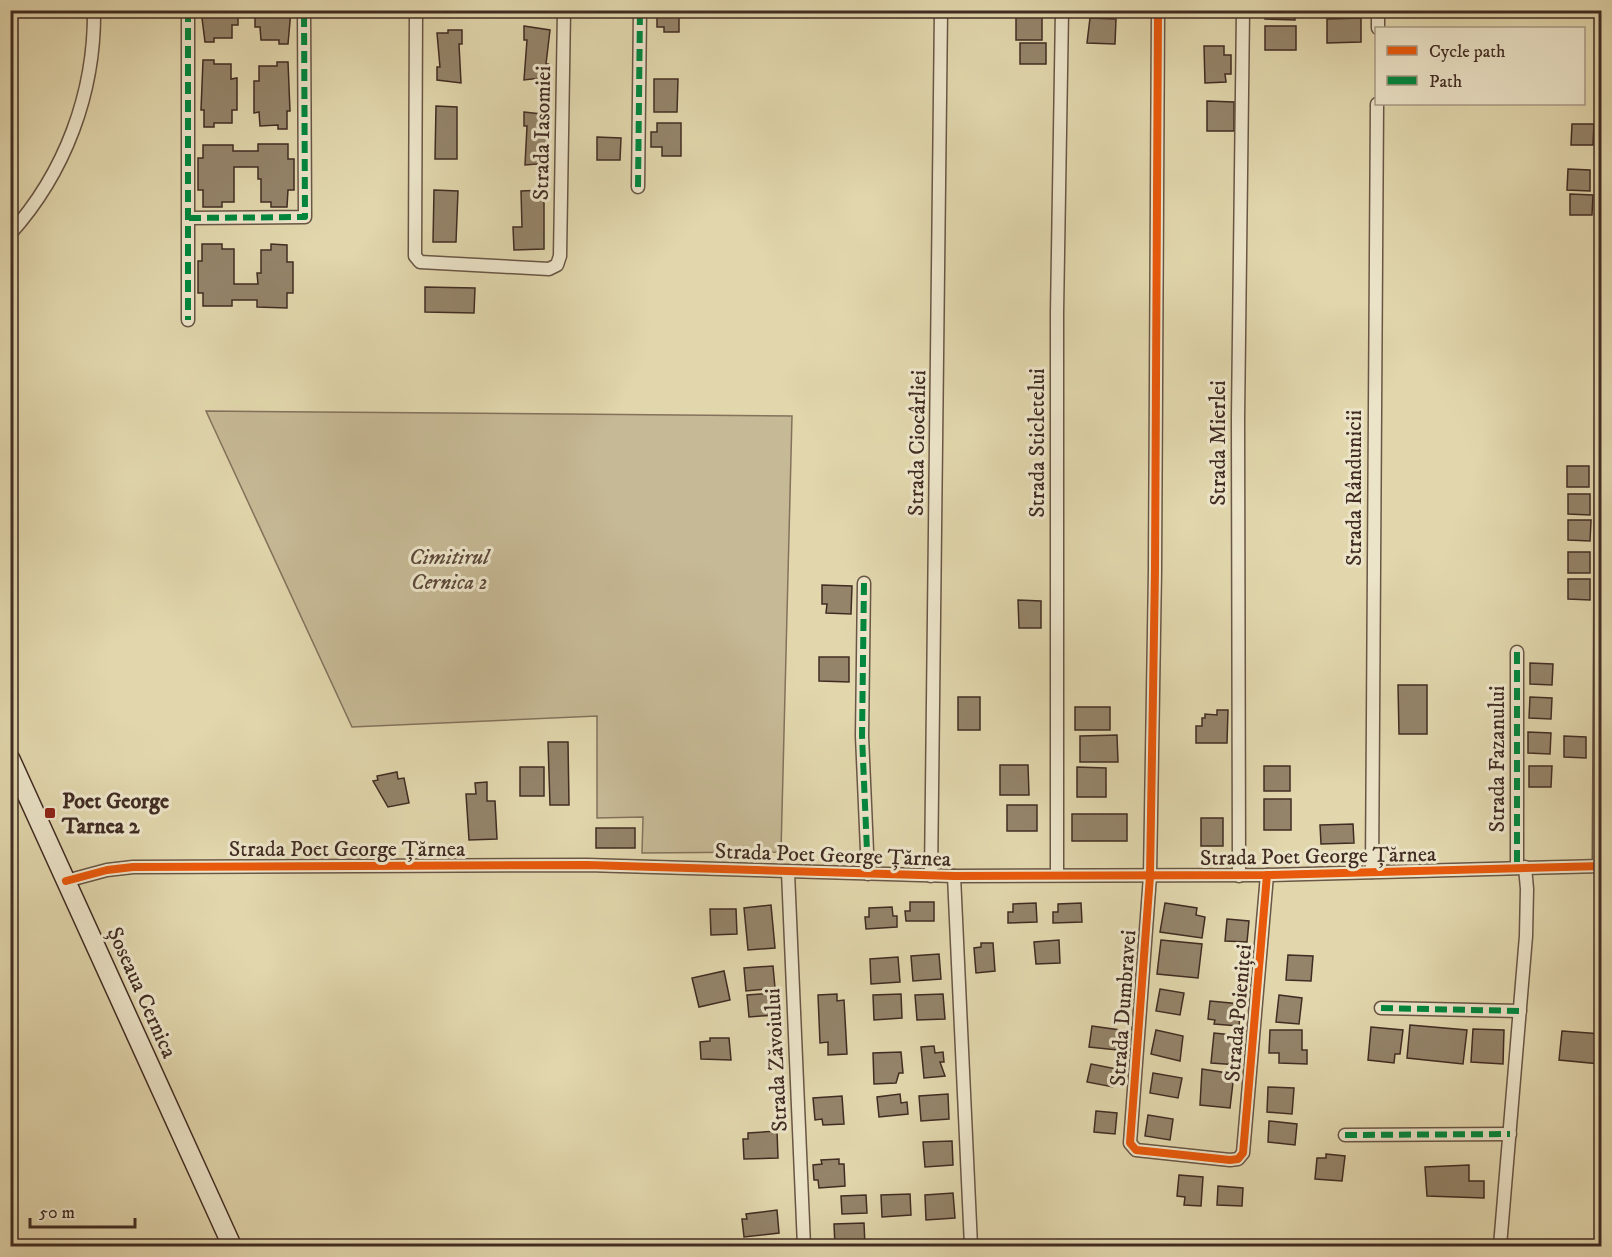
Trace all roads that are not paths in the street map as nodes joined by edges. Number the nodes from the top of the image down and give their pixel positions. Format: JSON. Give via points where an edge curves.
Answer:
{"nodes":[{"id":1,"x":94,"y":10,"type":"edge"},
{"id":2,"x":188,"y":10,"type":"edge"},
{"id":3,"x":304,"y":10,"type":"edge"},
{"id":4,"x":416,"y":10,"type":"edge"},
{"id":5,"x":564,"y":10,"type":"edge"},
{"id":6,"x":640,"y":10,"type":"edge"},
{"id":7,"x":942,"y":10,"type":"edge"},
{"id":8,"x":1062,"y":10,"type":"edge"},
{"id":9,"x":1158,"y":10,"type":"edge"},
{"id":10,"x":1243,"y":10,"type":"edge"},
{"id":11,"x":1378,"y":10,"type":"edge"},
{"id":12,"x":1378,"y":27,"type":"edge"},
{"id":13,"x":1377,"y":105,"type":"edge"},
{"id":14,"x":638,"y":187,"type":"dead end"},
{"id":15,"x":189,"y":218,"type":"junction"},
{"id":16,"x":10,"y":234,"type":"edge"},
{"id":17,"x":1602,"y":313,"type":"edge"},
{"id":18,"x":188,"y":320,"type":"dead end"},
{"id":19,"x":864,"y":583,"type":"dead end"},
{"id":20,"x":1517,"y":652,"type":"dead end"},
{"id":21,"x":10,"y":758,"type":"edge"},
{"id":22,"x":1600,"y":866,"type":"edge"},
{"id":23,"x":1521,"y":867,"type":"junction"},
{"id":24,"x":788,"y":872,"type":"junction"},
{"id":25,"x":1372,"y":872,"type":"junction"},
{"id":26,"x":868,"y":874,"type":"junction"},
{"id":27,"x":1057,"y":875,"type":"junction"},
{"id":28,"x":1267,"y":875,"type":"junction"},
{"id":29,"x":931,"y":876,"type":"junction"},
{"id":30,"x":954,"y":876,"type":"junction"},
{"id":31,"x":1150,"y":876,"type":"junction"},
{"id":32,"x":1239,"y":876,"type":"junction"},
{"id":33,"x":66,"y":881,"type":"junction"},
{"id":34,"x":1382,"y":1008,"type":"dead end"},
{"id":35,"x":1520,"y":1011,"type":"junction"},
{"id":36,"x":1510,"y":1134,"type":"junction"},
{"id":37,"x":1345,"y":1135,"type":"dead end"},
{"id":38,"x":1130,"y":1143,"type":"joint"},
{"id":39,"x":232,"y":1246,"type":"edge"},
{"id":40,"x":804,"y":1246,"type":"edge"},
{"id":41,"x":971,"y":1246,"type":"edge"},
{"id":42,"x":1500,"y":1246,"type":"edge"}],
"edges":[{"from":1,"to":16,"type":"street","via":[[88,76],[75,128],[56,171]]},
{"from":2,"to":15,"type":"street"},
{"from":3,"to":15,"type":"street","via":[[305,217]]},
{"from":4,"to":5,"type":"street","name":"Strada Iasomiei","via":[[415,256],[420,262],[549,269],[557,265],[560,256]]},
{"from":6,"to":14,"type":"street"},
{"from":7,"to":29,"type":"street","name":"Strada Ciocârliei"},
{"from":8,"to":27,"type":"street","name":"Strada Sticletelui","via":[[1057,313]]},
{"from":9,"to":31,"type":"street","name":"Strada Dumbravei"},
{"from":10,"to":32,"type":"street","name":"Strada Mierlei","via":[[1238,418]]},
{"from":11,"to":12,"type":"street"},
{"from":13,"to":25,"type":"street","name":"Strada Rândunicii"},
{"from":15,"to":18,"type":"street"},
{"from":17,"to":22,"type":"street"},
{"from":19,"to":26,"type":"street","via":[[862,736]]},
{"from":20,"to":23,"type":"street","name":"Strada Fazanului"},
{"from":21,"to":33,"type":"main road","name":"Șoseaua Cernica"},
{"from":22,"to":23,"type":"street","name":"Strada Poet George Țărnea"},
{"from":23,"to":25,"type":"street","name":"Strada Poet George Țărnea"},
{"from":23,"to":35,"type":"street","name":"Strada Fazanului","via":[[1527,889]]},
{"from":24,"to":26,"type":"street","name":"Strada Poet George Țărnea"},
{"from":24,"to":33,"type":"street","name":"Strada Poet George Țărnea","via":[[587,865],[133,867]]},
{"from":24,"to":40,"type":"street","name":"Strada Zăvoiului"},
{"from":25,"to":28,"type":"street","name":"Strada Poet George Țărnea"},
{"from":26,"to":29,"type":"street","name":"Strada Poet George Țărnea"},
{"from":27,"to":30,"type":"street","name":"Strada Poet George Țărnea"},
{"from":27,"to":31,"type":"street","name":"Strada Poet George Țărnea"},
{"from":28,"to":32,"type":"street","name":"Strada Poet George Țărnea"},
{"from":28,"to":38,"type":"street","name":"Strada Poieniței","via":[[1243,1153],[1230,1160],[1147,1153]]},
{"from":29,"to":30,"type":"street","name":"Strada Poet George Țărnea"},
{"from":30,"to":41,"type":"street"},
{"from":31,"to":32,"type":"street","name":"Strada Poet George Țărnea"},
{"from":31,"to":38,"type":"street","name":"Strada Dumbravei"},
{"from":33,"to":39,"type":"main road","name":"Șoseaua Cernica"},
{"from":34,"to":35,"type":"street"},
{"from":35,"to":36,"type":"street","name":"Strada Fazanului"},
{"from":36,"to":37,"type":"street"},
{"from":36,"to":42,"type":"street","name":"Strada Fazanului"}]}
